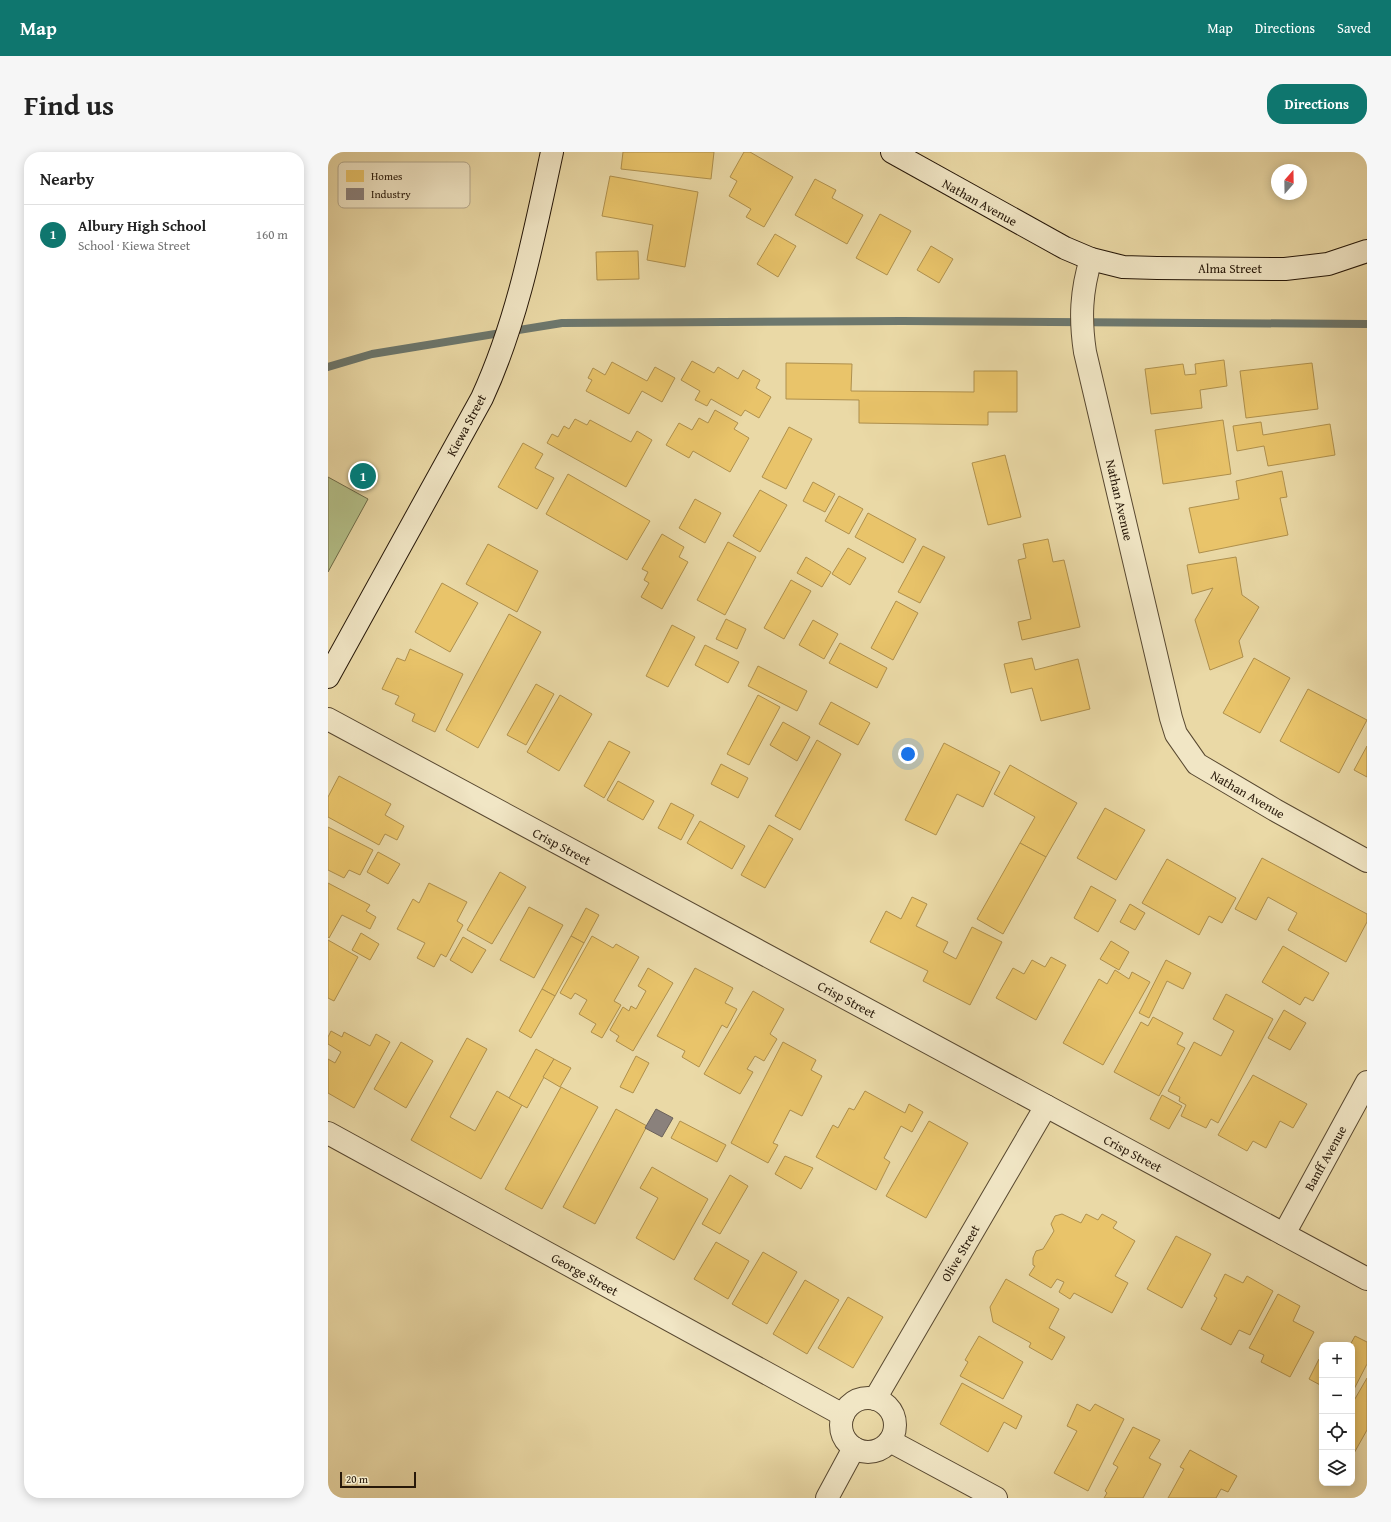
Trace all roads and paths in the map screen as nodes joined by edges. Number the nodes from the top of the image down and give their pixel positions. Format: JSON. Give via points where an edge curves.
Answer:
{"nodes":[{"id":1,"x":552,"y":152,"type":"edge"},
{"id":2,"x":892,"y":152,"type":"edge"},
{"id":3,"x":1367,"y":251,"type":"edge"},
{"id":4,"x":1091,"y":259,"type":"junction"},
{"id":5,"x":328,"y":677,"type":"edge"},
{"id":6,"x":328,"y":720,"type":"edge"},
{"id":7,"x":1367,"y":861,"type":"edge"},
{"id":8,"x":1367,"y":1082,"type":"edge"},
{"id":9,"x":1046,"y":1106,"type":"junction"},
{"id":10,"x":328,"y":1133,"type":"edge"},
{"id":11,"x":1284,"y":1234,"type":"junction"},
{"id":12,"x":1367,"y":1279,"type":"edge"},
{"id":13,"x":875,"y":1399,"type":"junction"},
{"id":14,"x":843,"y":1415,"type":"junction"},
{"id":15,"x":890,"y":1441,"type":"junction"},
{"id":16,"x":854,"y":1448,"type":"junction"},
{"id":17,"x":827,"y":1498,"type":"edge"},
{"id":18,"x":996,"y":1498,"type":"edge"}],
"edges":[{"from":1,"to":5,"type":"street","name":"Kiewa Street","via":[[528,264],[496,368],[482,398]]},
{"from":2,"to":4,"type":"street","name":"Nathan Avenue","via":[[1039,235]]},
{"from":3,"to":4,"type":"street","name":"Alma Street","via":[[1328,264],[1285,269],[1123,267]]},
{"from":4,"to":7,"type":"street","name":"Nathan Avenue","via":[[1081,303],[1084,346],[1170,718],[1176,734],[1198,764]]},
{"from":6,"to":9,"type":"street","name":"Crisp Street"},
{"from":8,"to":11,"type":"street","name":"Banff Avenue"},
{"from":9,"to":11,"type":"street","name":"Crisp Street"},
{"from":9,"to":13,"type":"street","name":"Olive Street"},
{"from":10,"to":14,"type":"street","name":"George Street"},
{"from":11,"to":12,"type":"street","name":"Crisp Street"},
{"from":13,"to":14,"type":"street","via":[[859,1399],[847,1408]]},
{"from":13,"to":15,"type":"street","via":[[883,1402],[894,1416]]},
{"from":14,"to":16,"type":"street","via":[[841,1430]]},
{"from":15,"to":16,"type":"street","via":[[877,1450],[861,1451]]},
{"from":15,"to":18,"type":"street"},
{"from":16,"to":17,"type":"street"}]}
